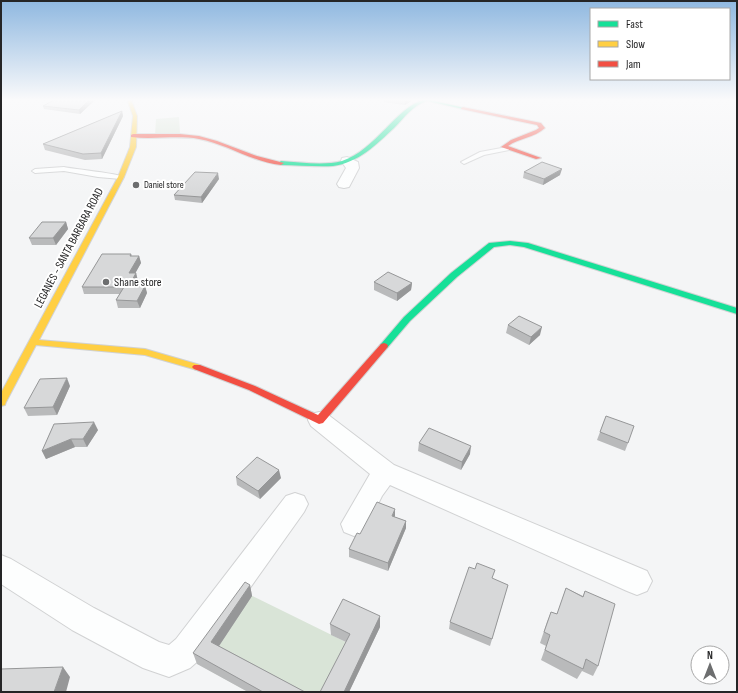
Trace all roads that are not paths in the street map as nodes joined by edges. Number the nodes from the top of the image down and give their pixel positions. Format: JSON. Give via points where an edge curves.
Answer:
{"nodes":[{"id":1,"x":133,"y":131,"type":"edge"},
{"id":2,"x":386,"y":131,"type":"edge"},
{"id":3,"x":539,"y":131,"type":"edge"},
{"id":4,"x":133,"y":136,"type":"junction"},
{"id":5,"x":507,"y":149,"type":"junction"},
{"id":6,"x":538,"y":158,"type":"dead end"},
{"id":7,"x":347,"y":161,"type":"junction"},
{"id":8,"x":464,"y":162,"type":"dead end"},
{"id":9,"x":35,"y":171,"type":"dead end"},
{"id":10,"x":121,"y":177,"type":"junction"},
{"id":11,"x":344,"y":184,"type":"dead end"},
{"id":12,"x":737,"y":310,"type":"edge"},
{"id":13,"x":32,"y":342,"type":"junction"},
{"id":14,"x":1,"y":402,"type":"edge"},
{"id":15,"x":319,"y":420,"type":"junction"},
{"id":16,"x":385,"y":472,"type":"junction"},
{"id":17,"x":295,"y":504,"type":"dead end"},
{"id":18,"x":354,"y":524,"type":"dead end"},
{"id":19,"x":1,"y":568,"type":"edge"},
{"id":20,"x":637,"y":580,"type":"dead end"}],
"edges":[{"from":1,"to":4,"type":"street","name":"LEGANES - SANTA BARBARA ROAD"},
{"from":2,"to":7,"type":"street","via":[[363,152]]},
{"from":3,"to":5,"type":"street","via":[[505,145]]},
{"from":4,"to":7,"type":"street","via":[[207,139],[277,163],[335,164]]},
{"from":4,"to":10,"type":"street","name":"LEGANES - SANTA BARBARA ROAD","via":[[133,147]]},
{"from":5,"to":6,"type":"street"},
{"from":5,"to":8,"type":"lane","via":[[482,153]]},
{"from":7,"to":11,"type":"street","via":[[353,167]]},
{"from":9,"to":10,"type":"lane","via":[[64,170]]},
{"from":10,"to":13,"type":"street","name":"LEGANES - SANTA BARBARA ROAD"},
{"from":12,"to":15,"type":"street","via":[[525,245],[492,245],[454,275],[407,319]]},
{"from":13,"to":14,"type":"street","name":"LEGANES - SANTA BARBARA ROAD"},
{"from":13,"to":15,"type":"street","via":[[145,352],[194,366],[252,388]]},
{"from":15,"to":16,"type":"street"},
{"from":16,"to":18,"type":"street"},
{"from":16,"to":20,"type":"street"},
{"from":17,"to":19,"type":"street","via":[[187,650],[169,661],[154,657],[83,619]]}]}
